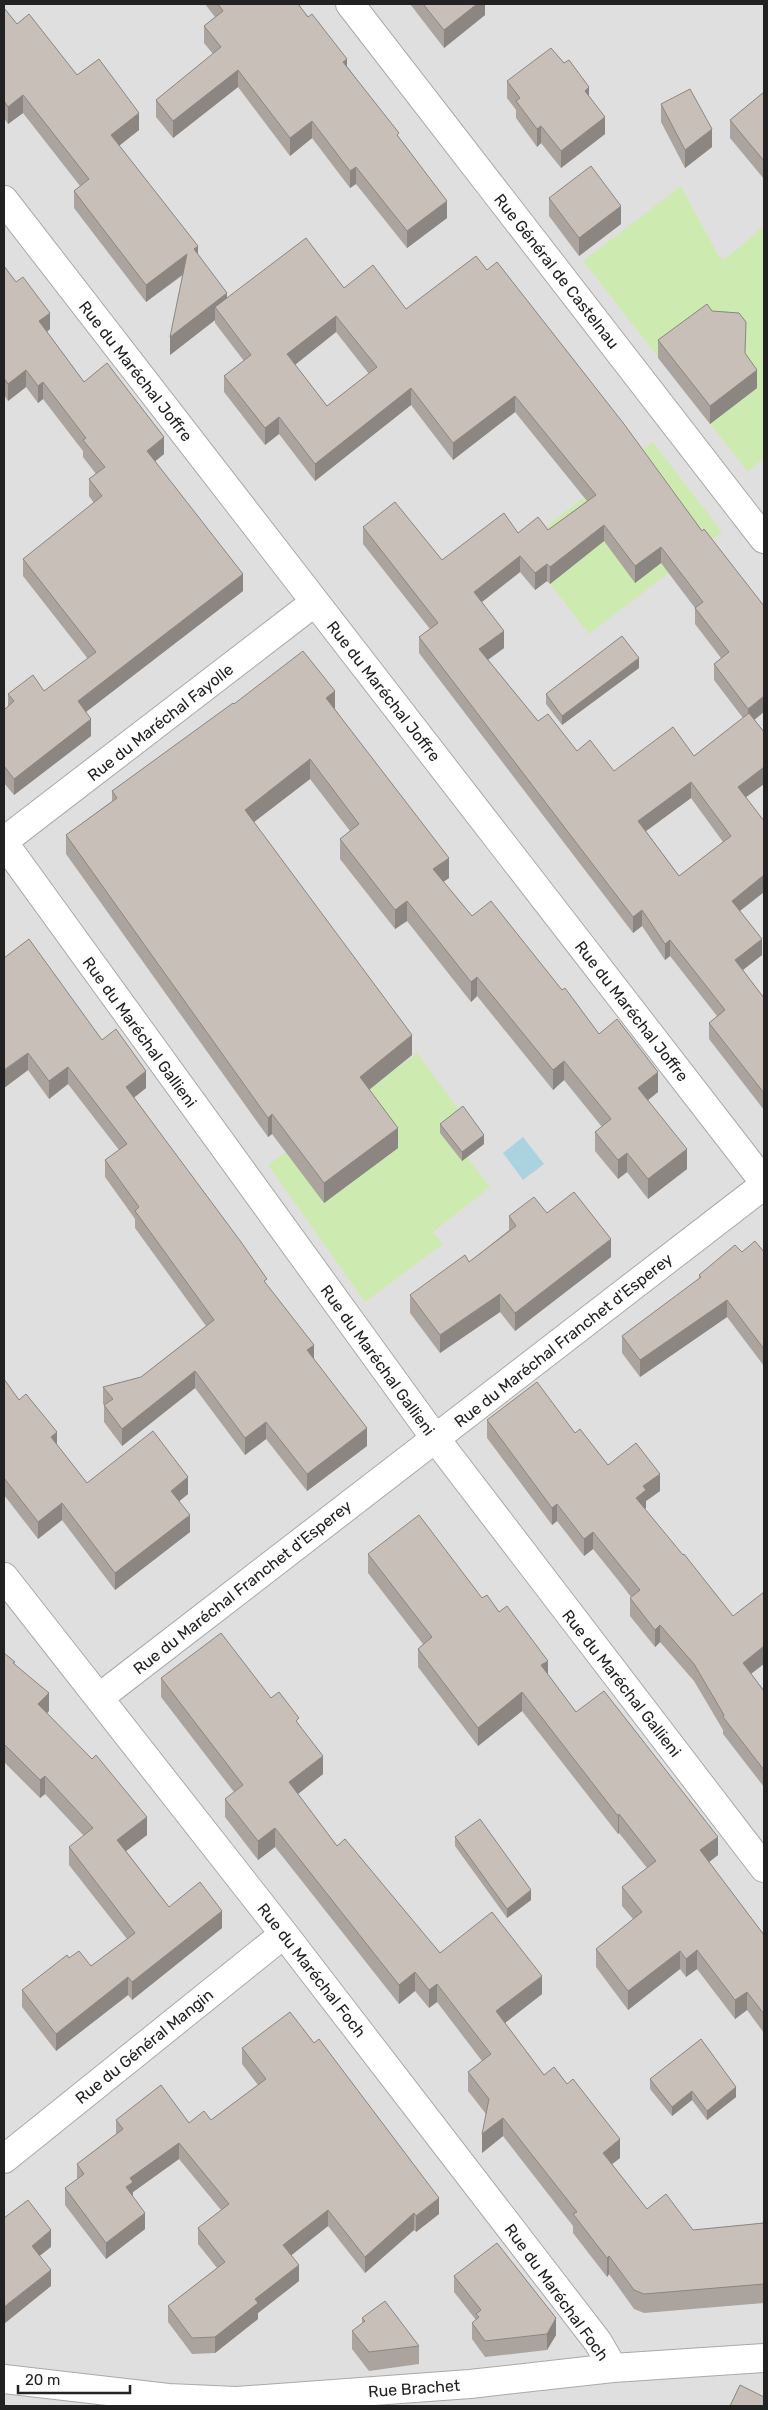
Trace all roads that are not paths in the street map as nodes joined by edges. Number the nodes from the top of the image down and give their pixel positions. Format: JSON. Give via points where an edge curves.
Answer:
{"nodes":[{"id":1,"x":350,"y":4,"type":"edge"},
{"id":2,"x":4,"y":200,"type":"edge"},
{"id":3,"x":764,"y":539,"type":"edge"},
{"id":4,"x":315,"y":602,"type":"junction"},
{"id":5,"x":4,"y":842,"type":"edge"},
{"id":6,"x":764,"y":1183,"type":"edge"},
{"id":7,"x":435,"y":1438,"type":"junction"},
{"id":8,"x":4,"y":1576,"type":"edge"},
{"id":9,"x":100,"y":1697,"type":"junction"},
{"id":10,"x":764,"y":1868,"type":"edge"},
{"id":11,"x":284,"y":1934,"type":"junction"},
{"id":12,"x":4,"y":2159,"type":"edge"},
{"id":13,"x":764,"y":2358,"type":"edge"},
{"id":14,"x":613,"y":2368,"type":"junction"},
{"id":15,"x":4,"y":2379,"type":"edge"}],
"edges":[{"from":1,"to":3,"type":"street","name":"Rue Général de Castelnau"},
{"from":2,"to":4,"type":"street","name":"Rue du Maréchal Joffre"},
{"from":4,"to":5,"type":"street","name":"Rue du Maréchal Fayolle"},
{"from":4,"to":6,"type":"street","name":"Rue du Maréchal Joffre"},
{"from":5,"to":7,"type":"street","name":"Rue du Maréchal Gallieni"},
{"from":6,"to":7,"type":"street","name":"Rue du Maréchal Franchet d'Esperey"},
{"from":7,"to":9,"type":"street","name":"Rue du Maréchal Franchet d'Esperey"},
{"from":7,"to":10,"type":"street","name":"Rue du Maréchal Gallieni"},
{"from":8,"to":9,"type":"street","name":"Rue du Maréchal Foch"},
{"from":9,"to":11,"type":"street","name":"Rue du Maréchal Foch"},
{"from":11,"to":12,"type":"street","name":"Rue du Général Mangin"},
{"from":11,"to":14,"type":"street","name":"Rue du Maréchal Foch","via":[[598,2342]]},
{"from":13,"to":14,"type":"street","name":"Rue Brachet"},
{"from":14,"to":15,"type":"street","name":"Rue Brachet","via":[[470,2384],[236,2401],[168,2398]]}]}
